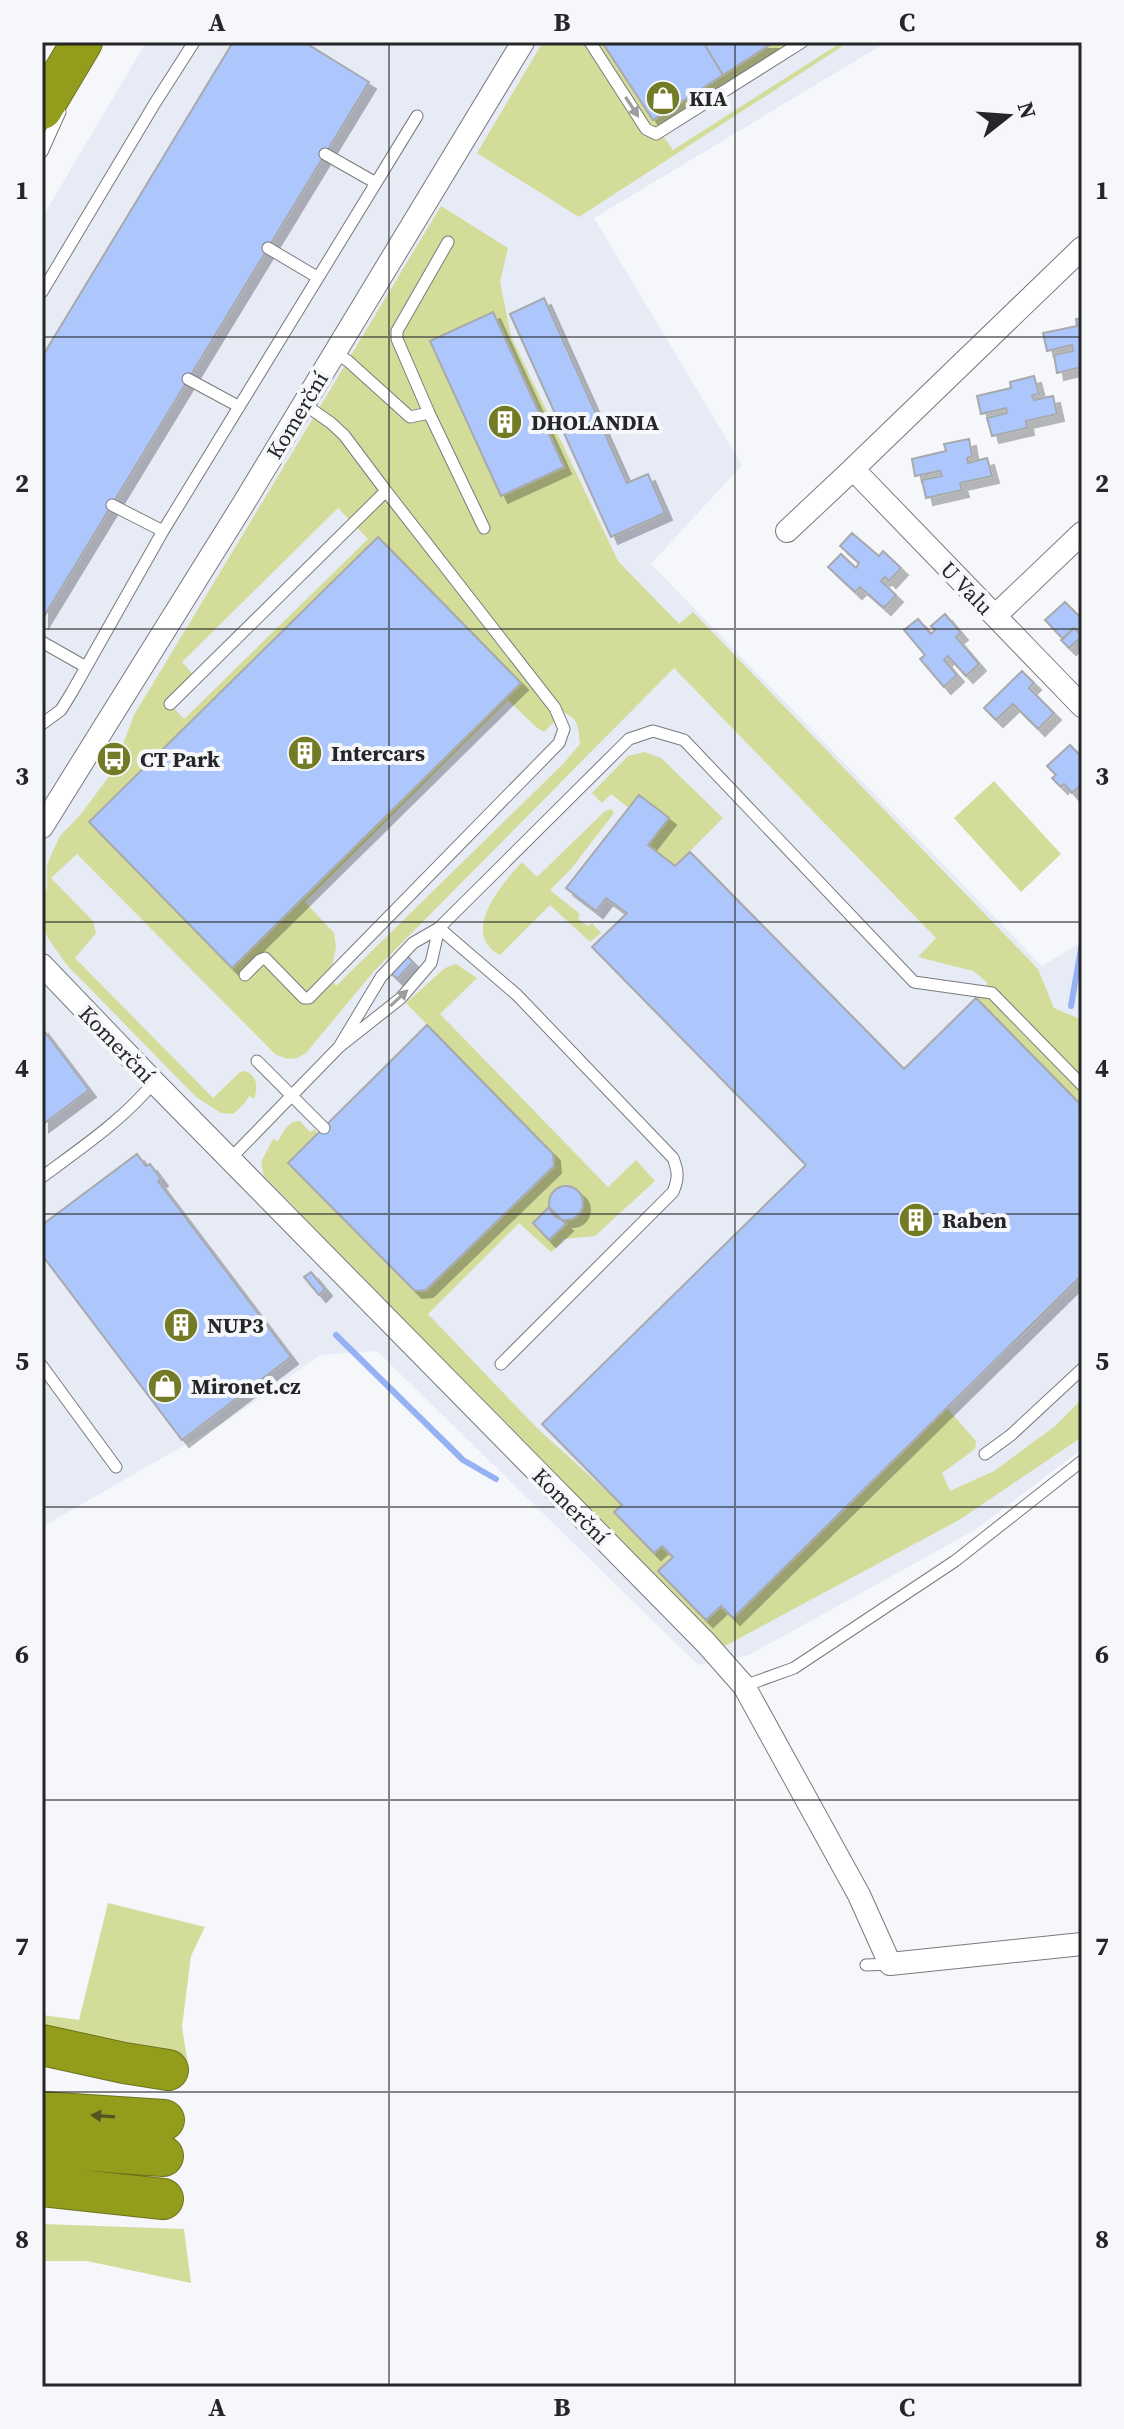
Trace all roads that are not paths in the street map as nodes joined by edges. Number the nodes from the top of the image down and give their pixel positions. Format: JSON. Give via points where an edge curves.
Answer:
{"nodes":[{"id":1,"x":92,"y":42,"type":"edge"},
{"id":2,"x":194,"y":42,"type":"edge"},
{"id":3,"x":523,"y":42,"type":"edge"},
{"id":4,"x":590,"y":42,"type":"edge"},
{"id":5,"x":802,"y":42,"type":"edge"},
{"id":6,"x":81,"y":56,"type":"edge"},
{"id":7,"x":54,"y":103,"type":"edge"},
{"id":8,"x":417,"y":116,"type":"dead end"},
{"id":9,"x":42,"y":152,"type":"edge"},
{"id":10,"x":325,"y":154,"type":"dead end"},
{"id":11,"x":376,"y":183,"type":"junction"},
{"id":12,"x":448,"y":242,"type":"dead end"},
{"id":13,"x":268,"y":248,"type":"dead end"},
{"id":14,"x":1082,"y":248,"type":"edge"},
{"id":15,"x":317,"y":277,"type":"junction"},
{"id":16,"x":42,"y":292,"type":"edge"},
{"id":17,"x":335,"y":353,"type":"junction"},
{"id":18,"x":188,"y":379,"type":"dead end"},
{"id":19,"x":304,"y":404,"type":"junction"},
{"id":20,"x":238,"y":406,"type":"junction"},
{"id":21,"x":429,"y":413,"type":"junction"},
{"id":22,"x":853,"y":469,"type":"junction"},
{"id":23,"x":386,"y":491,"type":"junction"},
{"id":24,"x":112,"y":505,"type":"dead end"},
{"id":25,"x":484,"y":528,"type":"dead end"},
{"id":26,"x":163,"y":531,"type":"junction"},
{"id":27,"x":787,"y":531,"type":"dead end"},
{"id":28,"x":1082,"y":533,"type":"edge"},
{"id":29,"x":995,"y":616,"type":"junction"},
{"id":30,"x":42,"y":642,"type":"edge"},
{"id":31,"x":86,"y":667,"type":"junction"},
{"id":32,"x":170,"y":704,"type":"dead end"},
{"id":33,"x":1082,"y":706,"type":"edge"},
{"id":34,"x":42,"y":724,"type":"edge"},
{"id":35,"x":42,"y":827,"type":"edge"},
{"id":36,"x":439,"y":928,"type":"junction"},
{"id":37,"x":42,"y":965,"type":"edge"},
{"id":38,"x":245,"y":975,"type":"dead end"},
{"id":39,"x":339,"y":1047,"type":"junction"},
{"id":40,"x":257,"y":1061,"type":"dead end"},
{"id":41,"x":154,"y":1082,"type":"junction"},
{"id":42,"x":1082,"y":1085,"type":"edge"},
{"id":43,"x":291,"y":1095,"type":"junction"},
{"id":44,"x":324,"y":1128,"type":"dead end"},
{"id":45,"x":230,"y":1159,"type":"junction"},
{"id":46,"x":42,"y":1177,"type":"edge"},
{"id":47,"x":501,"y":1364,"type":"dead end"},
{"id":48,"x":42,"y":1366,"type":"edge"},
{"id":49,"x":1082,"y":1369,"type":"edge"},
{"id":50,"x":985,"y":1454,"type":"dead end"},
{"id":51,"x":1082,"y":1461,"type":"edge"},
{"id":52,"x":116,"y":1467,"type":"dead end"},
{"id":53,"x":744,"y":1686,"type":"junction"},
{"id":54,"x":1082,"y":1944,"type":"edge"},
{"id":55,"x":890,"y":1964,"type":"junction"},
{"id":56,"x":866,"y":1965,"type":"dead end"},
{"id":57,"x":42,"y":2045,"type":"edge"},
{"id":58,"x":42,"y":2074,"type":"edge"},
{"id":59,"x":42,"y":2112,"type":"edge"},
{"id":60,"x":42,"y":2147,"type":"edge"},
{"id":61,"x":42,"y":2186,"type":"edge"},
{"id":62,"x":42,"y":2197,"type":"edge"}],
"edges":[{"from":1,"to":6,"type":"lane"},
{"from":2,"to":16,"type":"lane"},
{"from":3,"to":17,"type":"street","name":"Komerční"},
{"from":4,"to":5,"type":"lane","one_way":true,"via":[[646,129],[656,134]]},
{"from":6,"to":7,"type":"highway"},
{"from":7,"to":9,"type":"lane"},
{"from":8,"to":11,"type":"lane"},
{"from":10,"to":11,"type":"lane"},
{"from":11,"to":15,"type":"lane"},
{"from":12,"to":21,"type":"lane","via":[[397,331]]},
{"from":13,"to":15,"type":"lane"},
{"from":14,"to":22,"type":"street"},
{"from":15,"to":20,"type":"lane"},
{"from":17,"to":19,"type":"street","name":"Komerční"},
{"from":17,"to":21,"type":"lane","via":[[410,417]]},
{"from":18,"to":20,"type":"lane"},
{"from":19,"to":23,"type":"lane","via":[[344,435]]},
{"from":19,"to":35,"type":"street","name":"Komerční"},
{"from":20,"to":26,"type":"lane"},
{"from":21,"to":25,"type":"lane"},
{"from":22,"to":27,"type":"street"},
{"from":22,"to":29,"type":"street","name":"U Valu"},
{"from":23,"to":32,"type":"lane"},
{"from":23,"to":38,"type":"lane","via":[[560,714],[564,729],[559,743],[309,998],[265,958]]},
{"from":24,"to":26,"type":"lane"},
{"from":26,"to":31,"type":"lane"},
{"from":28,"to":29,"type":"street"},
{"from":29,"to":33,"type":"street","name":"U Valu"},
{"from":30,"to":31,"type":"lane"},
{"from":31,"to":34,"type":"lane","via":[[61,710]]},
{"from":36,"to":39,"type":"lane","via":[[413,943],[381,977]]},
{"from":39,"to":36,"type":"lane","one_way":true,"via":[[401,998],[431,963]]},
{"from":36,"to":42,"type":"lane","via":[[629,739],[653,731],[684,740],[914,982],[992,993]]},
{"from":36,"to":47,"type":"lane","via":[[517,995],[673,1158],[678,1172],[673,1192]]},
{"from":37,"to":41,"type":"street","name":"Komerční"},
{"from":39,"to":43,"type":"lane"},
{"from":40,"to":43,"type":"lane"},
{"from":41,"to":45,"type":"street","name":"Komerční"},
{"from":41,"to":46,"type":"lane","via":[[99,1134]]},
{"from":43,"to":44,"type":"lane"},
{"from":43,"to":45,"type":"lane"},
{"from":45,"to":53,"type":"street","name":"Komerční"},
{"from":48,"to":52,"type":"lane"},
{"from":49,"to":50,"type":"lane"},
{"from":51,"to":53,"type":"lane","via":[[955,1561],[794,1668]]},
{"from":53,"to":55,"type":"street","name":"Komerční","via":[[859,1895]]},
{"from":54,"to":55,"type":"street"},
{"from":55,"to":56,"type":"lane"},
{"from":57,"to":58,"type":"highway","via":[[169,2075]]},
{"from":60,"to":59,"type":"highway","one_way":true,"via":[[163,2138]]},
{"from":61,"to":62,"type":"highway","via":[[163,2199]]}]}
